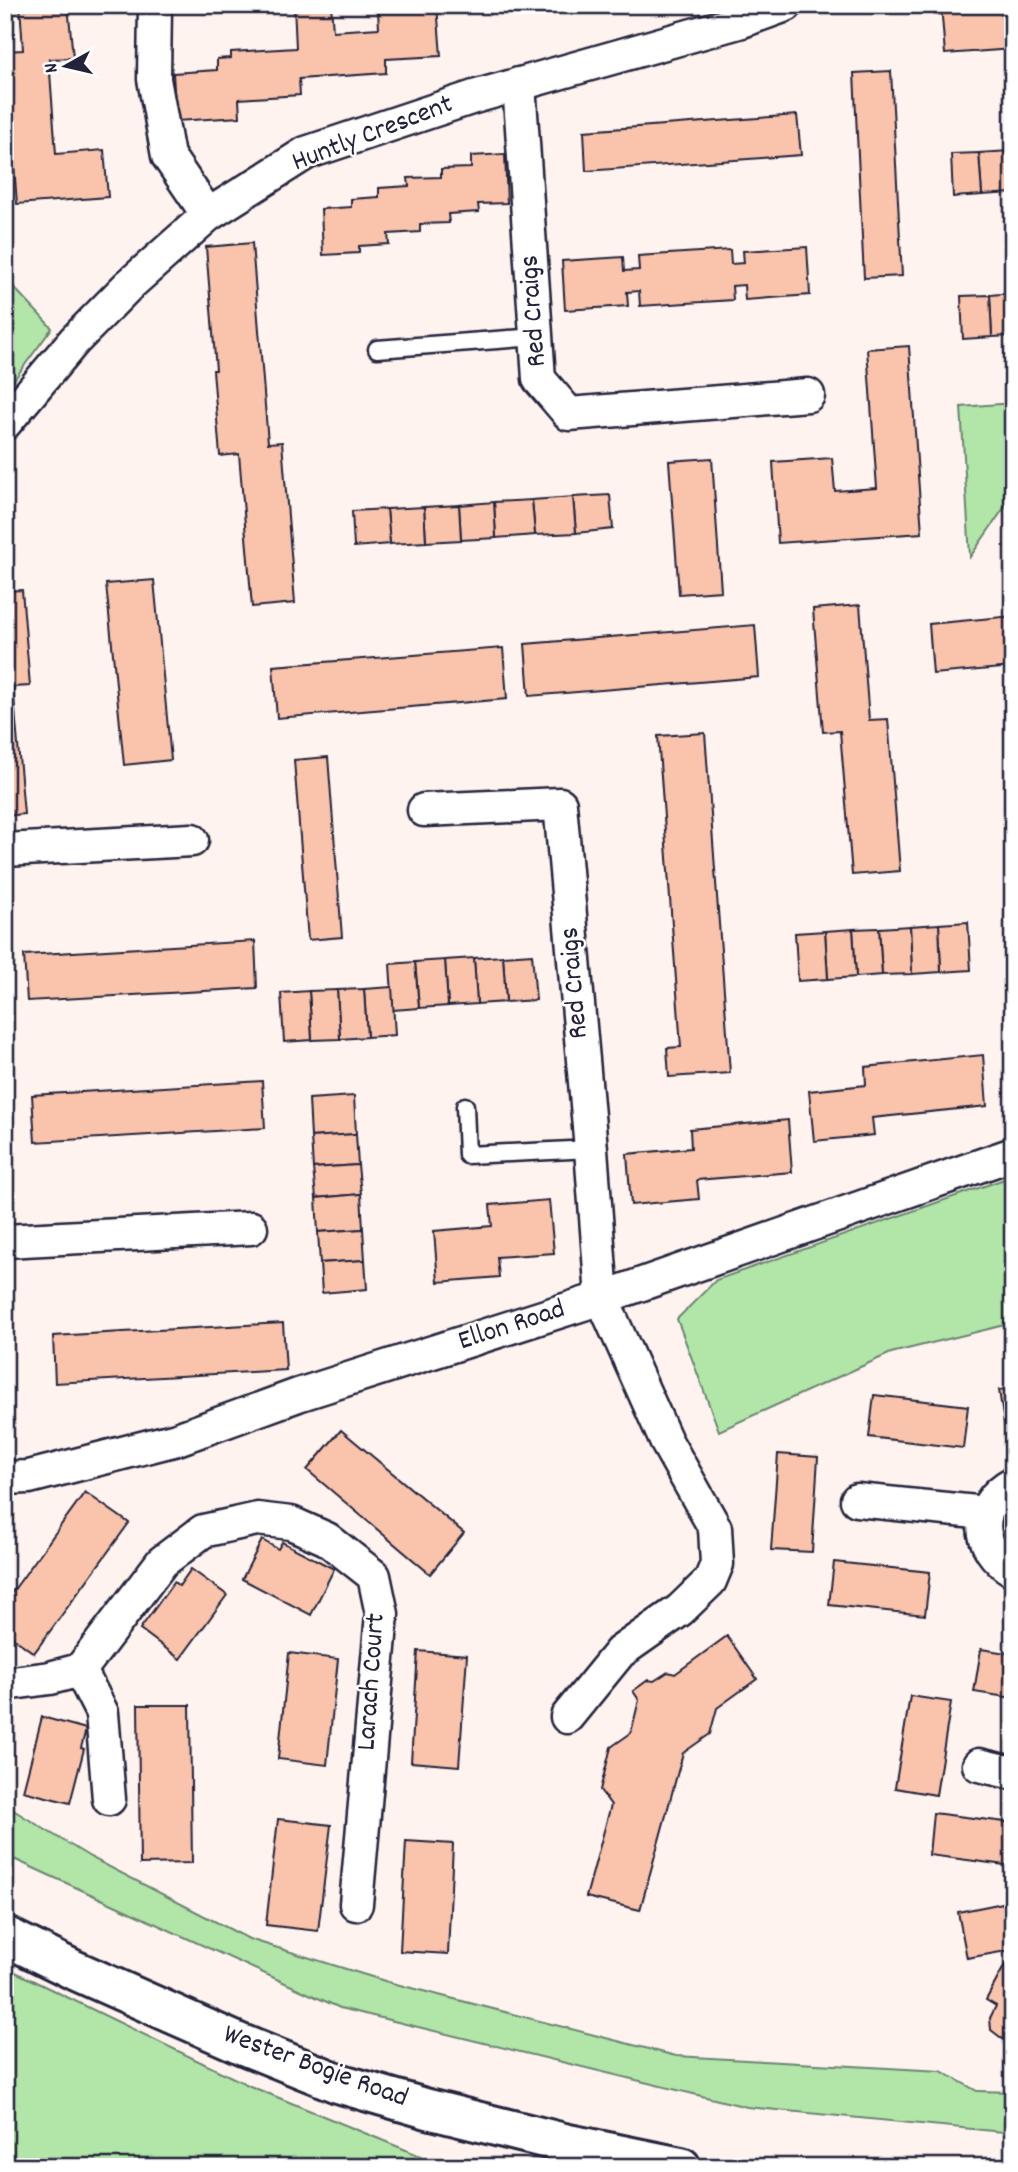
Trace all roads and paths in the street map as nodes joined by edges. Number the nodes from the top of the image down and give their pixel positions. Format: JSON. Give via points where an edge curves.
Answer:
{"nodes":[{"id":1,"x":155,"y":5,"type":"edge"},
{"id":2,"x":786,"y":5,"type":"edge"},
{"id":3,"x":742,"y":13,"type":"edge"},
{"id":4,"x":519,"y":84,"type":"junction"},
{"id":5,"x":208,"y":215,"type":"junction"},
{"id":6,"x":536,"y":337,"type":"junction"},
{"id":7,"x":377,"y":349,"type":"dead end"},
{"id":8,"x":808,"y":395,"type":"dead end"},
{"id":9,"x":5,"y":423,"type":"edge"},
{"id":10,"x":424,"y":810,"type":"dead end"},
{"id":11,"x":191,"y":840,"type":"dead end"},
{"id":12,"x":5,"y":850,"type":"edge"},
{"id":13,"x":465,"y":1107,"type":"dead end"},
{"id":14,"x":591,"y":1149,"type":"junction"},
{"id":15,"x":1013,"y":1154,"type":"edge"},
{"id":16,"x":251,"y":1228,"type":"dead end"},
{"id":17,"x":5,"y":1241,"type":"edge"},
{"id":18,"x":602,"y":1298,"type":"junction"},
{"id":19,"x":5,"y":1478,"type":"edge"},
{"id":20,"x":1013,"y":1483,"type":"edge"},
{"id":21,"x":857,"y":1500,"type":"dead end"},
{"id":22,"x":986,"y":1513,"type":"junction"},
{"id":23,"x":1013,"y":1570,"type":"edge"},
{"id":24,"x":80,"y":1670,"type":"junction"},
{"id":25,"x":5,"y":1684,"type":"edge"},
{"id":26,"x":567,"y":1717,"type":"dead end"},
{"id":27,"x":979,"y":1765,"type":"dead end"},
{"id":28,"x":1013,"y":1773,"type":"edge"},
{"id":29,"x":109,"y":1799,"type":"dead end"},
{"id":30,"x":356,"y":1904,"type":"dead end"},
{"id":31,"x":5,"y":1936,"type":"edge"},
{"id":32,"x":681,"y":2167,"type":"edge"}],
"edges":[{"from":1,"to":5,"type":"street","via":[[154,79],[168,156]]},
{"from":2,"to":3,"type":"street","name":"Huntly Crescent"},
{"from":3,"to":4,"type":"street","name":"Huntly Crescent"},
{"from":4,"to":5,"type":"street","name":"Huntly Crescent","via":[[306,153]]},
{"from":4,"to":6,"type":"street","name":"Red Craigs"},
{"from":5,"to":9,"type":"street","name":"Huntly Crescent","via":[[83,332]]},
{"from":6,"to":7,"type":"lane"},
{"from":6,"to":8,"type":"street","name":"Red Craigs","via":[[538,379],[569,414]]},
{"from":10,"to":14,"type":"street","name":"Red Craigs","via":[[560,804]]},
{"from":11,"to":12,"type":"street"},
{"from":13,"to":14,"type":"lane","via":[[467,1156]]},
{"from":14,"to":18,"type":"street","name":"Red Craigs"},
{"from":15,"to":18,"type":"street","name":"Ellon Road"},
{"from":16,"to":17,"type":"street"},
{"from":18,"to":19,"type":"street","name":"Ellon Road","via":[[177,1438],[29,1477]]},
{"from":18,"to":26,"type":"street","name":"Red Craigs","via":[[666,1441],[715,1528],[717,1564],[710,1581],[680,1610],[620,1652]]},
{"from":20,"to":22,"type":"street","via":[[998,1492]]},
{"from":21,"to":22,"type":"street"},
{"from":22,"to":23,"type":"street","via":[[985,1536],[991,1551]]},
{"from":24,"to":25,"type":"street"},
{"from":24,"to":29,"type":"street","via":[[102,1713]]},
{"from":24,"to":30,"type":"street","name":"Larach Court","via":[[162,1562],[203,1531],[257,1519],[291,1522],[327,1539],[374,1576],[382,1615]]},
{"from":27,"to":28,"type":"street"},
{"from":31,"to":32,"type":"main road","name":"Wester Bogie Road","via":[[338,2083],[564,2143]]}]}
